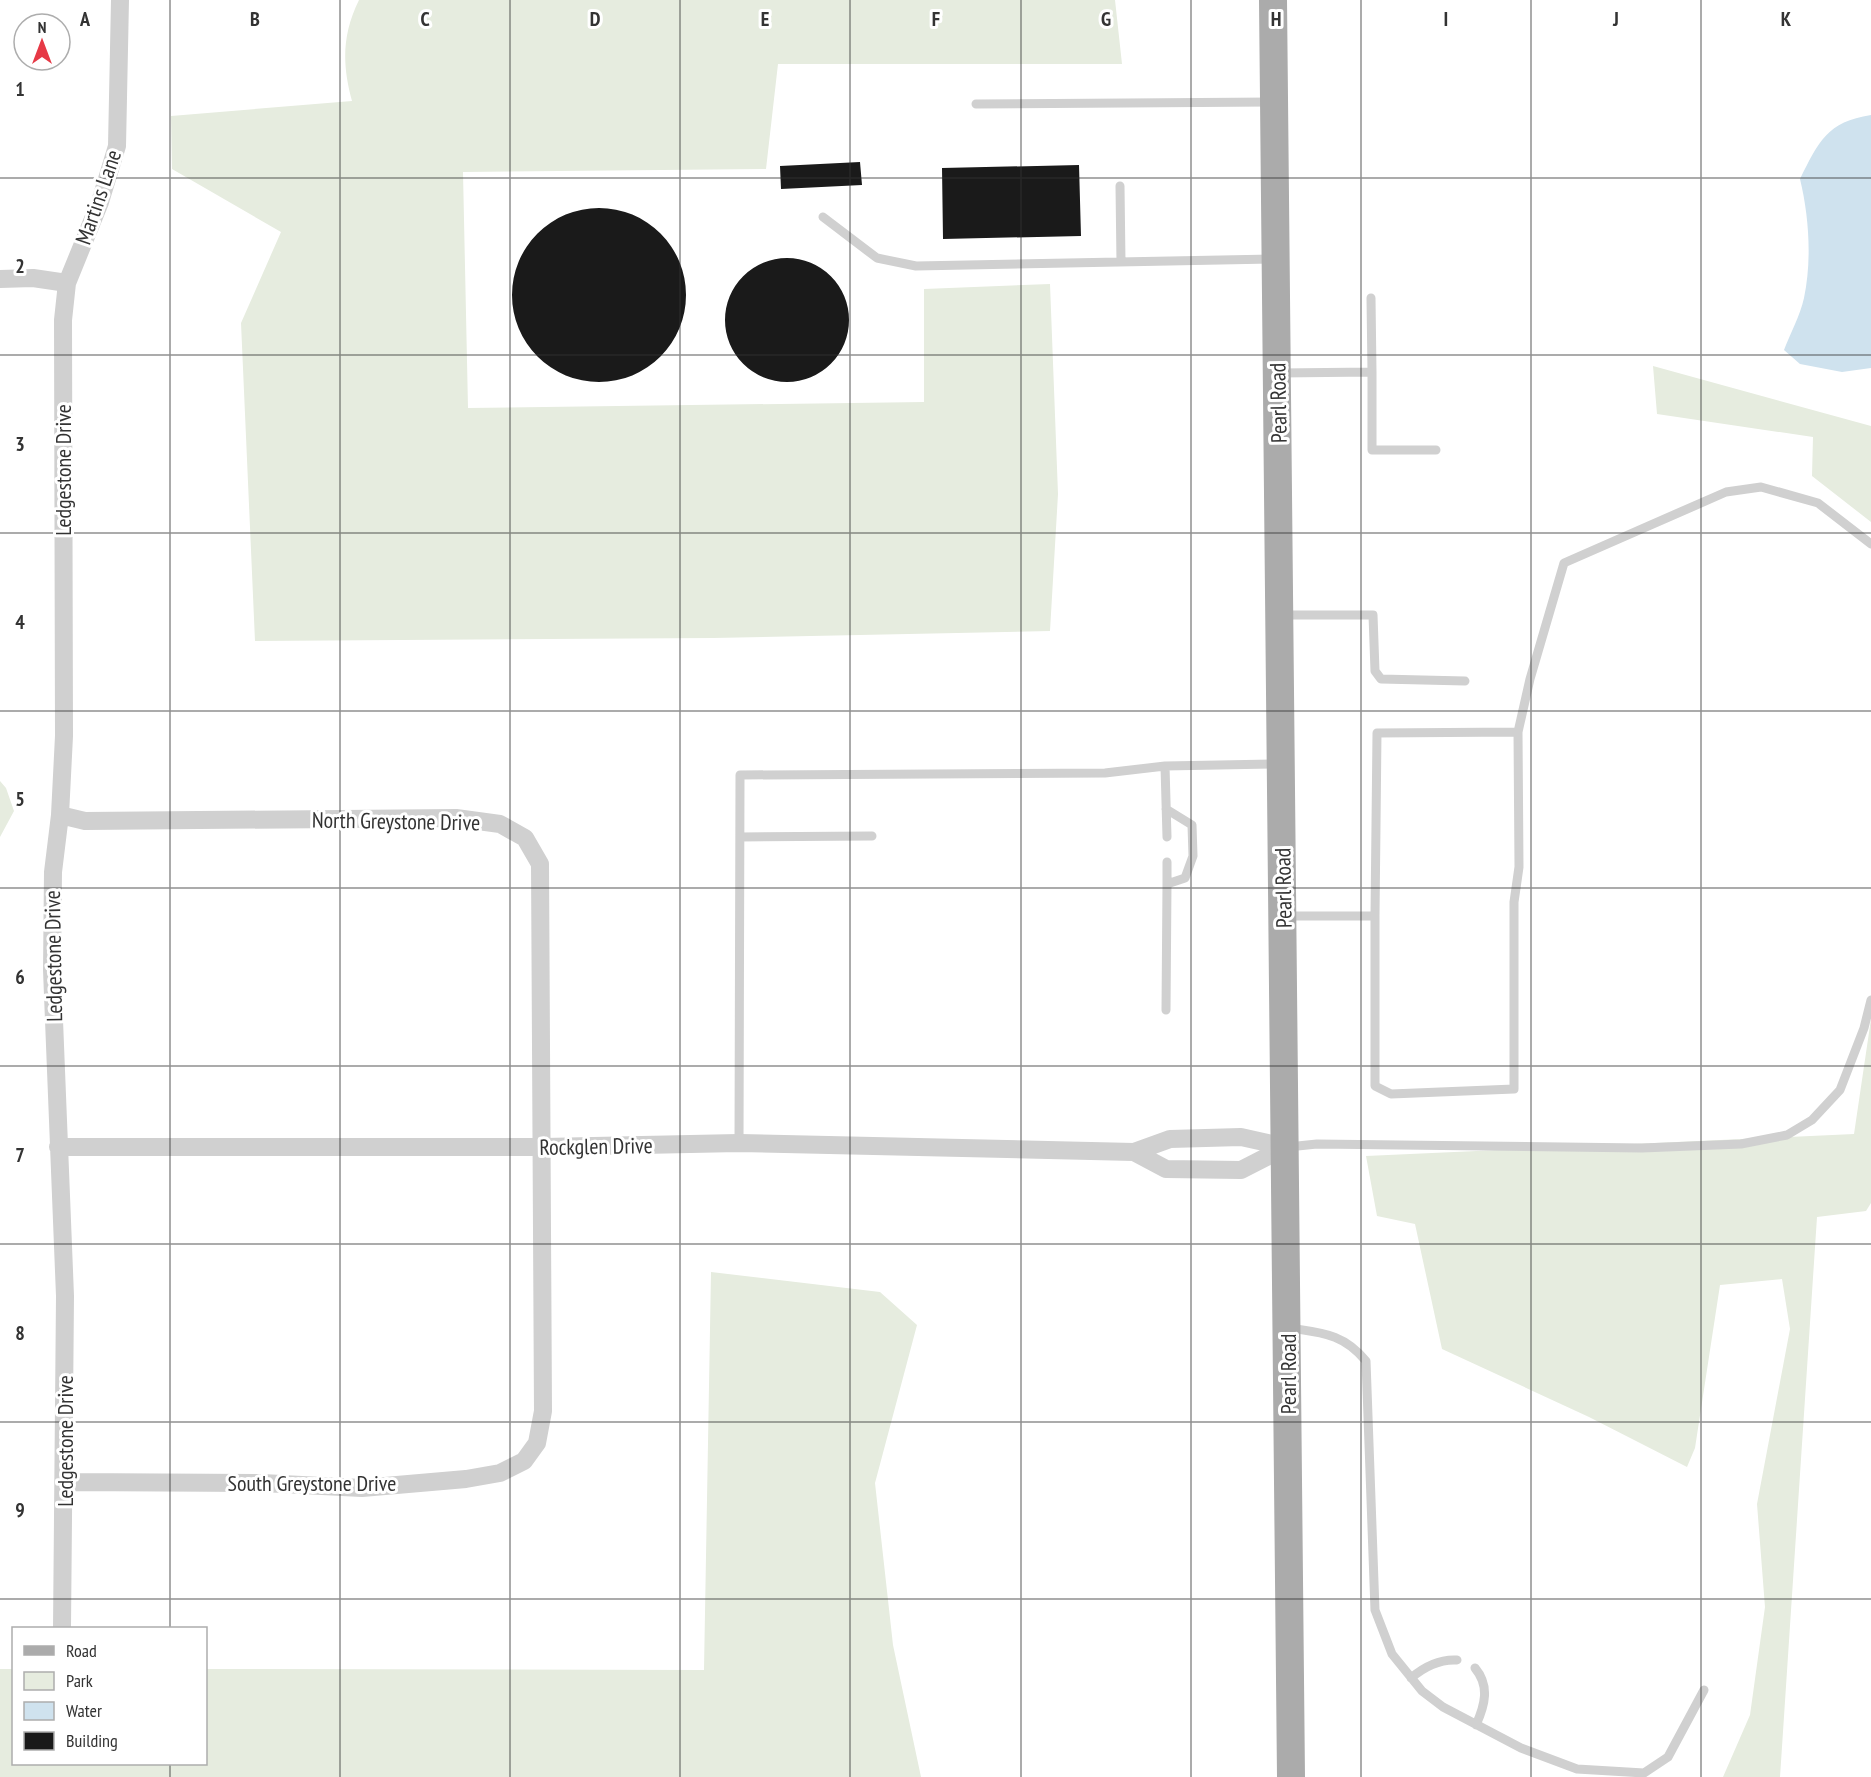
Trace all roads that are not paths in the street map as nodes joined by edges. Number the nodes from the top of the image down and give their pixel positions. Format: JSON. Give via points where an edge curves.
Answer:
{"nodes":[{"id":1,"x":120,"y":0,"type":"edge"},
{"id":2,"x":1273,"y":0,"type":"edge"},
{"id":3,"x":1274,"y":102,"type":"junction"},
{"id":4,"x":976,"y":104,"type":"dead end"},
{"id":5,"x":1120,"y":186,"type":"dead end"},
{"id":6,"x":823,"y":217,"type":"dead end"},
{"id":7,"x":1276,"y":259,"type":"junction"},
{"id":8,"x":1121,"y":262,"type":"junction"},
{"id":9,"x":0,"y":279,"type":"edge"},
{"id":10,"x":67,"y":283,"type":"junction"},
{"id":11,"x":1371,"y":298,"type":"dead end"},
{"id":12,"x":1372,"y":372,"type":"junction"},
{"id":13,"x":1277,"y":373,"type":"junction"},
{"id":14,"x":1436,"y":450,"type":"dead end"},
{"id":15,"x":1871,"y":544,"type":"edge"},
{"id":16,"x":1280,"y":615,"type":"junction"},
{"id":17,"x":1465,"y":681,"type":"dead end"},
{"id":18,"x":1518,"y":732,"type":"junction"},
{"id":19,"x":1282,"y":764,"type":"junction"},
{"id":20,"x":1165,"y":766,"type":"junction"},
{"id":21,"x":1166,"y":809,"type":"junction"},
{"id":22,"x":60,"y":815,"type":"junction"},
{"id":23,"x":872,"y":836,"type":"dead end"},
{"id":24,"x":740,"y":837,"type":"junction"},
{"id":25,"x":1167,"y":837,"type":"dead end"},
{"id":26,"x":1167,"y":862,"type":"dead end"},
{"id":27,"x":1167,"y":884,"type":"junction"},
{"id":28,"x":1284,"y":916,"type":"junction"},
{"id":29,"x":1375,"y":916,"type":"junction"},
{"id":30,"x":1871,"y":1000,"type":"edge"},
{"id":31,"x":1166,"y":1010,"type":"dead end"},
{"id":32,"x":739,"y":1143,"type":"junction"},
{"id":33,"x":58,"y":1147,"type":"junction"},
{"id":34,"x":544,"y":1147,"type":"junction"},
{"id":35,"x":1286,"y":1147,"type":"junction"},
{"id":36,"x":1134,"y":1152,"type":"junction"},
{"id":37,"x":1288,"y":1328,"type":"junction"},
{"id":38,"x":65,"y":1482,"type":"junction"},
{"id":39,"x":62,"y":1627,"type":"edge"},
{"id":40,"x":1457,"y":1660,"type":"dead end"},
{"id":41,"x":1475,"y":1668,"type":"dead end"},
{"id":42,"x":1411,"y":1678,"type":"junction"},
{"id":43,"x":1704,"y":1690,"type":"dead end"},
{"id":44,"x":1476,"y":1725,"type":"junction"},
{"id":45,"x":1291,"y":1777,"type":"edge"}],
"edges":[{"from":1,"to":10,"type":"street","name":"Martins Lane","via":[[117,146],[100,202]]},
{"from":2,"to":3,"type":"main road","name":"Pearl Road"},
{"from":3,"to":4,"type":"lane"},
{"from":3,"to":7,"type":"main road","name":"Pearl Road"},
{"from":5,"to":8,"type":"lane"},
{"from":6,"to":8,"type":"lane","via":[[878,258],[916,267]]},
{"from":7,"to":8,"type":"lane"},
{"from":7,"to":13,"type":"main road","name":"Pearl Road"},
{"from":9,"to":10,"type":"street"},
{"from":10,"to":22,"type":"street","name":"Ledgestone Drive","via":[[63,320],[64,736]]},
{"from":11,"to":12,"type":"lane"},
{"from":12,"to":13,"type":"lane"},
{"from":12,"to":14,"type":"lane","via":[[1372,450]]},
{"from":13,"to":16,"type":"main road","name":"Pearl Road"},
{"from":15,"to":18,"type":"lane","via":[[1818,503],[1761,487],[1726,492],[1564,562]]},
{"from":16,"to":17,"type":"lane","via":[[1373,615],[1375,671],[1381,679]]},
{"from":16,"to":19,"type":"main road","name":"Pearl Road"},
{"from":18,"to":29,"type":"lane","via":[[1377,733]]},
{"from":18,"to":29,"type":"lane","via":[[1514,1089],[1391,1094],[1375,1086]]},
{"from":19,"to":20,"type":"lane"},
{"from":19,"to":28,"type":"main road","name":"Pearl Road"},
{"from":20,"to":21,"type":"lane"},
{"from":20,"to":24,"type":"lane","via":[[1105,773],[740,775]]},
{"from":21,"to":25,"type":"lane"},
{"from":21,"to":27,"type":"lane","via":[[1192,825],[1192,856],[1185,878]]},
{"from":22,"to":33,"type":"street","name":"Ledgestone Drive","via":[[53,872],[52,970]]},
{"from":22,"to":34,"type":"street","name":"North Greystone Drive","via":[[85,821],[456,818],[500,824],[525,838],[540,864]]},
{"from":23,"to":24,"type":"lane"},
{"from":24,"to":32,"type":"lane"},
{"from":26,"to":27,"type":"lane"},
{"from":27,"to":31,"type":"lane"},
{"from":28,"to":29,"type":"lane"},
{"from":28,"to":35,"type":"main road","name":"Pearl Road"},
{"from":30,"to":35,"type":"lane","via":[[1840,1090],[1812,1120],[1788,1135],[1741,1144],[1642,1148],[1317,1144]]},
{"from":32,"to":34,"type":"street","name":"Rockglen Drive"},
{"from":32,"to":36,"type":"street","name":"Rockglen Drive"},
{"from":33,"to":34,"type":"street","name":"Rockglen Drive"},
{"from":33,"to":38,"type":"street","name":"Ledgestone Drive","via":[[65,1296]]},
{"from":34,"to":38,"type":"street","name":"South Greystone Drive","via":[[543,1411],[537,1443],[524,1461],[500,1473],[466,1479],[362,1488]]},
{"from":35,"to":36,"type":"street","name":"Rockglen Drive","via":[[1241,1137],[1170,1139]]},
{"from":35,"to":36,"type":"street","name":"Rockglen Drive","via":[[1241,1170],[1166,1169]]},
{"from":35,"to":37,"type":"main road","name":"Pearl Road"},
{"from":37,"to":42,"type":"lane","via":[[1326,1333],[1353,1345],[1366,1361],[1375,1611],[1392,1654]]},
{"from":37,"to":45,"type":"main road","name":"Pearl Road"},
{"from":38,"to":39,"type":"street","name":"Ledgestone Drive"},
{"from":40,"to":42,"type":"lane","via":[[1437,1662]]},
{"from":41,"to":44,"type":"lane","via":[[1483,1677],[1485,1693]]},
{"from":42,"to":44,"type":"lane","via":[[1443,1707]]},
{"from":43,"to":44,"type":"lane","via":[[1668,1757],[1644,1773],[1577,1769],[1521,1748]]}]}
